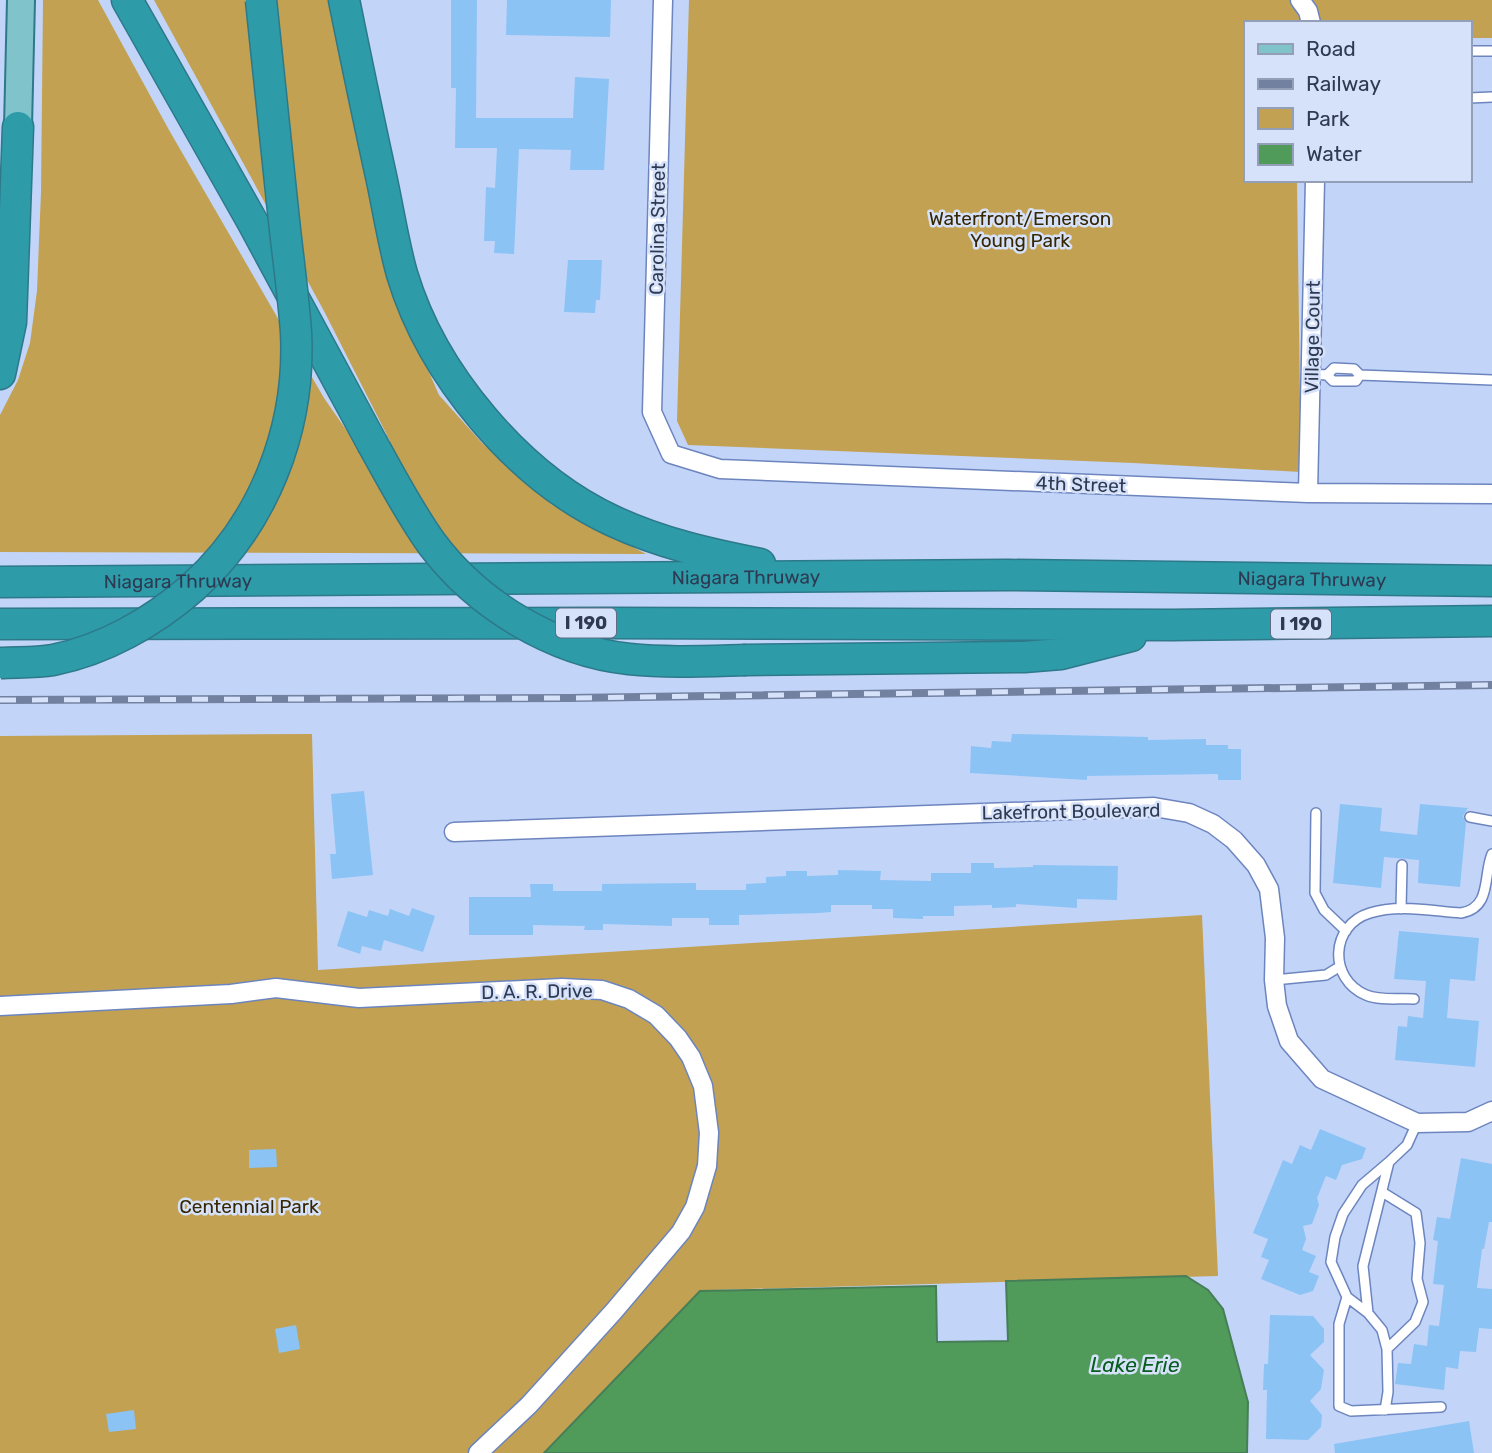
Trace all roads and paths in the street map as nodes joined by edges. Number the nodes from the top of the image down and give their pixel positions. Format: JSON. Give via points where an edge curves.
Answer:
{"nodes":[{"id":1,"x":22,"y":0,"type":"edge"},
{"id":2,"x":127,"y":0,"type":"edge"},
{"id":3,"x":261,"y":0,"type":"edge"},
{"id":4,"x":344,"y":0,"type":"edge"},
{"id":5,"x":663,"y":0,"type":"edge"},
{"id":6,"x":1300,"y":0,"type":"edge"},
{"id":7,"x":1310,"y":21,"type":"edge"},
{"id":8,"x":1471,"y":51,"type":"edge"},
{"id":9,"x":1492,"y":51,"type":"edge"},
{"id":10,"x":1492,"y":97,"type":"edge"},
{"id":11,"x":1471,"y":98,"type":"edge"},
{"id":12,"x":9,"y":127,"type":"edge"},
{"id":13,"x":1315,"y":182,"type":"edge"},
{"id":14,"x":0,"y":374,"type":"edge"},
{"id":15,"x":1320,"y":375,"type":"junction"},
{"id":16,"x":1492,"y":380,"type":"edge"},
{"id":17,"x":671,"y":454,"type":"joint"},
{"id":18,"x":1308,"y":494,"type":"junction"},
{"id":19,"x":1492,"y":494,"type":"edge"},
{"id":20,"x":846,"y":577,"type":"junction"},
{"id":21,"x":1492,"y":581,"type":"edge"},
{"id":22,"x":0,"y":582,"type":"edge"},
{"id":23,"x":1492,"y":621,"type":"edge"},
{"id":24,"x":0,"y":624,"type":"edge"},
{"id":25,"x":1172,"y":625,"type":"junction"},
{"id":26,"x":0,"y":663,"type":"edge"},
{"id":27,"x":1316,"y":813,"type":"dead end"},
{"id":28,"x":1470,"y":817,"type":"dead end"},
{"id":29,"x":1492,"y":821,"type":"edge"},
{"id":30,"x":454,"y":832,"type":"dead end"},
{"id":31,"x":1492,"y":854,"type":"edge"},
{"id":32,"x":1402,"y":865,"type":"dead end"},
{"id":33,"x":1401,"y":909,"type":"junction"},
{"id":34,"x":1346,"y":931,"type":"junction"},
{"id":35,"x":1339,"y":967,"type":"junction"},
{"id":36,"x":1274,"y":980,"type":"junction"},
{"id":37,"x":1414,"y":999,"type":"dead end"},
{"id":38,"x":0,"y":1006,"type":"edge"},
{"id":39,"x":1492,"y":1111,"type":"edge"},
{"id":40,"x":1417,"y":1123,"type":"junction"},
{"id":41,"x":1390,"y":1162,"type":"junction"},
{"id":42,"x":1382,"y":1192,"type":"junction"},
{"id":43,"x":1347,"y":1297,"type":"junction"},
{"id":44,"x":1368,"y":1313,"type":"junction"},
{"id":45,"x":1387,"y":1349,"type":"junction"},
{"id":46,"x":1441,"y":1407,"type":"dead end"},
{"id":47,"x":1385,"y":1410,"type":"junction"},
{"id":48,"x":478,"y":1453,"type":"edge"}],
"edges":[{"from":1,"to":12,"type":"main road"},
{"from":2,"to":25,"type":"highway","bridge":true,"via":[[414,516],[439,552],[478,592],[519,620],[590,652],[627,659],[746,660],[1061,654]]},
{"from":3,"to":26,"type":"highway","bridge":true,"via":[[296,332],[292,403],[271,479],[228,552],[177,602],[104,644],[52,660]]},
{"from":4,"to":20,"type":"highway","via":[[402,274],[440,360],[480,415],[550,482],[622,526],[684,548]]},
{"from":5,"to":17,"type":"street","name":"Carolina Street","via":[[652,412]]},
{"from":6,"to":7,"type":"street"},
{"from":8,"to":9,"type":"lane"},
{"from":10,"to":11,"type":"lane"},
{"from":12,"to":14,"type":"highway","via":[[11,322]]},
{"from":13,"to":15,"type":"street","name":"Village Court"},
{"from":15,"to":16,"type":"lane","via":[[1334,368],[1354,369],[1360,375]]},
{"from":15,"to":18,"type":"street","name":"Village Court"},
{"from":17,"to":18,"type":"street","name":"4th Street","via":[[720,469]]},
{"from":18,"to":19,"type":"street","name":"4th Street"},
{"from":20,"to":21,"type":"highway","name":"Niagara Thruway"},
{"from":20,"to":22,"type":"highway","name":"Niagara Thruway"},
{"from":23,"to":25,"type":"highway","number":"I 190"},
{"from":24,"to":25,"type":"highway","number":"I 190"},
{"from":27,"to":34,"type":"lane","via":[[1315,893],[1324,910]]},
{"from":28,"to":29,"type":"lane"},
{"from":30,"to":36,"type":"street","name":"Lakefront Boulevard","via":[[1163,808],[1213,824],[1256,865],[1269,889]]},
{"from":31,"to":33,"type":"lane","via":[[1486,892],[1469,911]]},
{"from":32,"to":33,"type":"lane"},
{"from":33,"to":34,"type":"lane","via":[[1370,913]]},
{"from":34,"to":35,"type":"lane","via":[[1338,950]]},
{"from":35,"to":36,"type":"lane","via":[[1326,975]]},
{"from":35,"to":37,"type":"lane","via":[[1352,986],[1367,995]]},
{"from":36,"to":40,"type":"street","name":"Lakefront Boulevard","via":[[1289,1041],[1322,1079]]},
{"from":38,"to":48,"type":"street","name":"D. A. R. Drive","via":[[276,988],[359,998],[562,988],[602,990],[656,1015],[691,1057],[703,1086],[709,1133],[707,1166],[695,1207],[681,1233],[650,1270],[529,1405]]},
{"from":39,"to":40,"type":"street","name":"Lakefront Boulevard","via":[[1468,1122]]},
{"from":40,"to":41,"type":"lane","via":[[1407,1145]]},
{"from":41,"to":42,"type":"lane"},
{"from":41,"to":43,"type":"lane","via":[[1362,1185],[1335,1237],[1331,1262]]},
{"from":42,"to":44,"type":"lane","via":[[1363,1266]]},
{"from":42,"to":45,"type":"lane","via":[[1416,1213],[1420,1243],[1417,1279],[1423,1302],[1415,1322]]},
{"from":43,"to":44,"type":"lane"},
{"from":43,"to":47,"type":"lane","via":[[1339,1324],[1339,1406],[1351,1411]]},
{"from":44,"to":45,"type":"lane","via":[[1382,1330]]},
{"from":45,"to":47,"type":"lane"},
{"from":46,"to":47,"type":"lane"}]}
